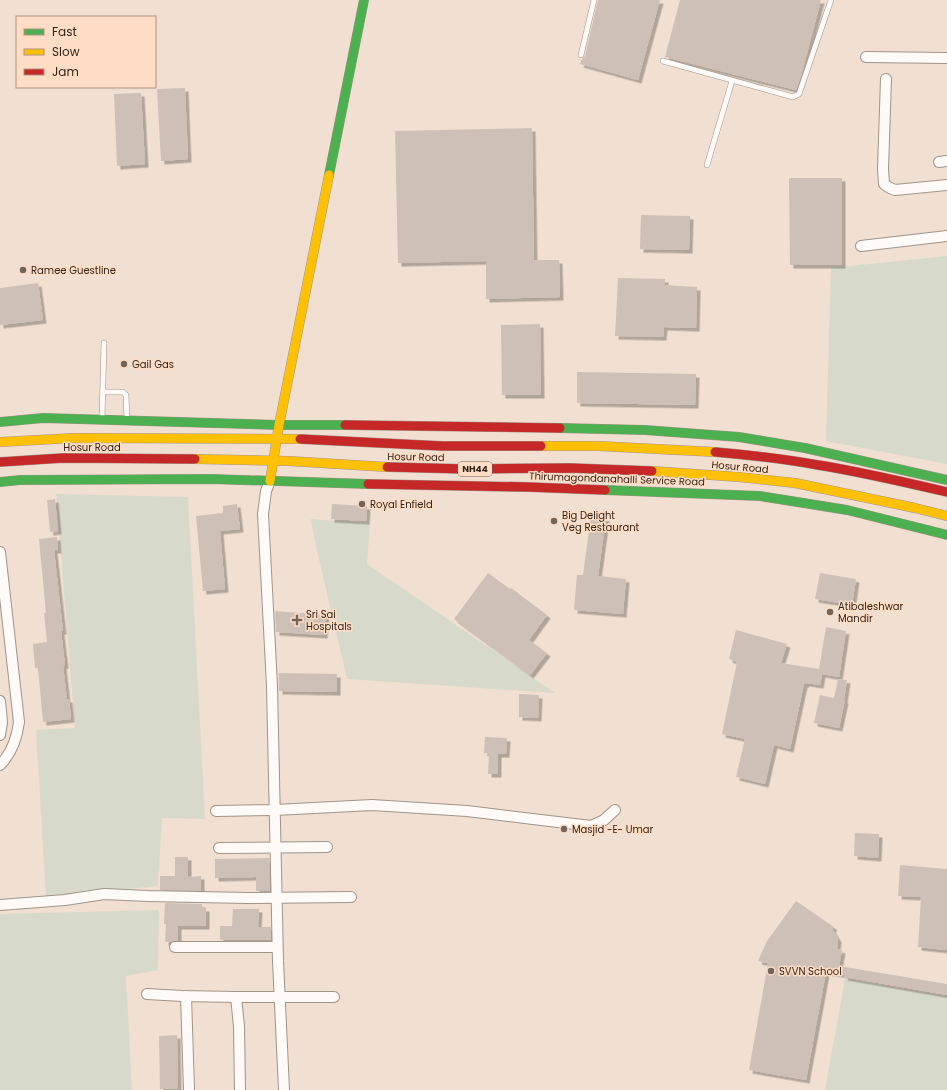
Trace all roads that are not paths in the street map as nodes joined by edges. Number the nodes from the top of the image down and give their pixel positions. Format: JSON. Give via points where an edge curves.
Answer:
{"nodes":[{"id":1,"x":364,"y":0,"type":"edge"},
{"id":2,"x":594,"y":0,"type":"edge"},
{"id":3,"x":831,"y":0,"type":"edge"},
{"id":4,"x":581,"y":55,"type":"dead end"},
{"id":5,"x":866,"y":57,"type":"dead end"},
{"id":6,"x":947,"y":58,"type":"edge"},
{"id":7,"x":663,"y":62,"type":"dead end"},
{"id":8,"x":886,"y":79,"type":"dead end"},
{"id":9,"x":732,"y":80,"type":"junction"},
{"id":10,"x":708,"y":165,"type":"dead end"},
{"id":11,"x":947,"y":185,"type":"edge"},
{"id":12,"x":947,"y":236,"type":"edge"},
{"id":13,"x":861,"y":246,"type":"dead end"},
{"id":14,"x":104,"y":344,"type":"dead end"},
{"id":15,"x":103,"y":392,"type":"junction"},
{"id":16,"x":102,"y":419,"type":"junction"},
{"id":17,"x":127,"y":420,"type":"junction"},
{"id":18,"x":0,"y":422,"type":"edge"},
{"id":19,"x":279,"y":425,"type":"junction"},
{"id":20,"x":276,"y":439,"type":"junction"},
{"id":21,"x":0,"y":442,"type":"edge"},
{"id":22,"x":274,"y":461,"type":"junction"},
{"id":23,"x":0,"y":462,"type":"edge"},
{"id":24,"x":947,"y":480,"type":"edge"},
{"id":25,"x":270,"y":481,"type":"junction"},
{"id":26,"x":0,"y":482,"type":"edge"},
{"id":27,"x":947,"y":492,"type":"edge"},
{"id":28,"x":947,"y":516,"type":"edge"},
{"id":29,"x":947,"y":534,"type":"edge"},
{"id":30,"x":0,"y":552,"type":"edge"},
{"id":31,"x":0,"y":701,"type":"edge"},
{"id":32,"x":0,"y":735,"type":"edge"},
{"id":33,"x":0,"y":765,"type":"edge"},
{"id":34,"x":274,"y":810,"type":"junction"},
{"id":35,"x":615,"y":810,"type":"dead end"},
{"id":36,"x":216,"y":811,"type":"dead end"},
{"id":37,"x":275,"y":847,"type":"junction"},
{"id":38,"x":327,"y":847,"type":"dead end"},
{"id":39,"x":218,"y":848,"type":"dead end"},
{"id":40,"x":276,"y":898,"type":"junction"},
{"id":41,"x":351,"y":898,"type":"dead end"},
{"id":42,"x":0,"y":905,"type":"edge"},
{"id":43,"x":175,"y":947,"type":"dead end"},
{"id":44,"x":277,"y":947,"type":"junction"},
{"id":45,"x":147,"y":994,"type":"dead end"},
{"id":46,"x":186,"y":996,"type":"junction"},
{"id":47,"x":236,"y":997,"type":"junction"},
{"id":48,"x":280,"y":997,"type":"junction"},
{"id":49,"x":334,"y":997,"type":"dead end"},
{"id":50,"x":189,"y":1090,"type":"edge"},
{"id":51,"x":240,"y":1090,"type":"edge"},
{"id":52,"x":284,"y":1090,"type":"edge"}],
"edges":[{"from":1,"to":19,"type":"main road"},
{"from":2,"to":4,"type":"lane"},
{"from":3,"to":9,"type":"lane","via":[[799,94],[792,97]]},
{"from":5,"to":6,"type":"street"},
{"from":7,"to":9,"type":"lane"},
{"from":8,"to":11,"type":"street","via":[[884,184],[895,190]]},
{"from":9,"to":10,"type":"lane"},
{"from":12,"to":13,"type":"street"},
{"from":14,"to":15,"type":"lane"},
{"from":15,"to":16,"type":"lane"},
{"from":15,"to":17,"type":"lane","via":[[123,392],[126,396]]},
{"from":16,"to":17,"type":"main road"},
{"from":16,"to":18,"type":"main road","via":[[43,418]]},
{"from":17,"to":19,"type":"main road"},
{"from":19,"to":20,"type":"main road"},
{"from":19,"to":24,"type":"main road","via":[[645,430],[739,437],[805,448]]},
{"from":20,"to":21,"type":"main road","name":"Hosur Road","via":[[74,438]]},
{"from":20,"to":22,"type":"main road"},
{"from":20,"to":27,"type":"main road","name":"Hosur Road","via":[[442,446],[598,446],[708,451],[819,465]]},
{"from":22,"to":23,"type":"main road","name":"Hosur Road","number":"NH44","via":[[63,458]]},
{"from":22,"to":25,"type":"main road"},
{"from":22,"to":28,"type":"main road","name":"Hosur Road","number":"NH44","via":[[466,469],[570,468],[739,477],[795,483]]},
{"from":25,"to":26,"type":"main road","name":"Thirumagondanahalli Service Road","via":[[212,479]]},
{"from":25,"to":29,"type":"main road","name":"Thirumagondanahalli Service Road","via":[[760,496],[847,510]]},
{"from":25,"to":34,"type":"street","via":[[263,514],[272,686]]},
{"from":30,"to":33,"type":"street","via":[[19,722],[12,749]]},
{"from":31,"to":32,"type":"street"},
{"from":34,"to":35,"type":"street","via":[[372,806],[468,811],[591,826],[604,820]]},
{"from":34,"to":36,"type":"street"},
{"from":34,"to":37,"type":"street"},
{"from":37,"to":38,"type":"street"},
{"from":37,"to":39,"type":"street"},
{"from":37,"to":40,"type":"street"},
{"from":40,"to":41,"type":"street"},
{"from":40,"to":42,"type":"street","via":[[104,894]]},
{"from":40,"to":44,"type":"street"},
{"from":43,"to":44,"type":"street"},
{"from":44,"to":48,"type":"street"},
{"from":45,"to":46,"type":"street"},
{"from":46,"to":47,"type":"street"},
{"from":46,"to":50,"type":"street"},
{"from":47,"to":48,"type":"street"},
{"from":47,"to":51,"type":"street"},
{"from":48,"to":49,"type":"street"},
{"from":48,"to":52,"type":"street"}]}
